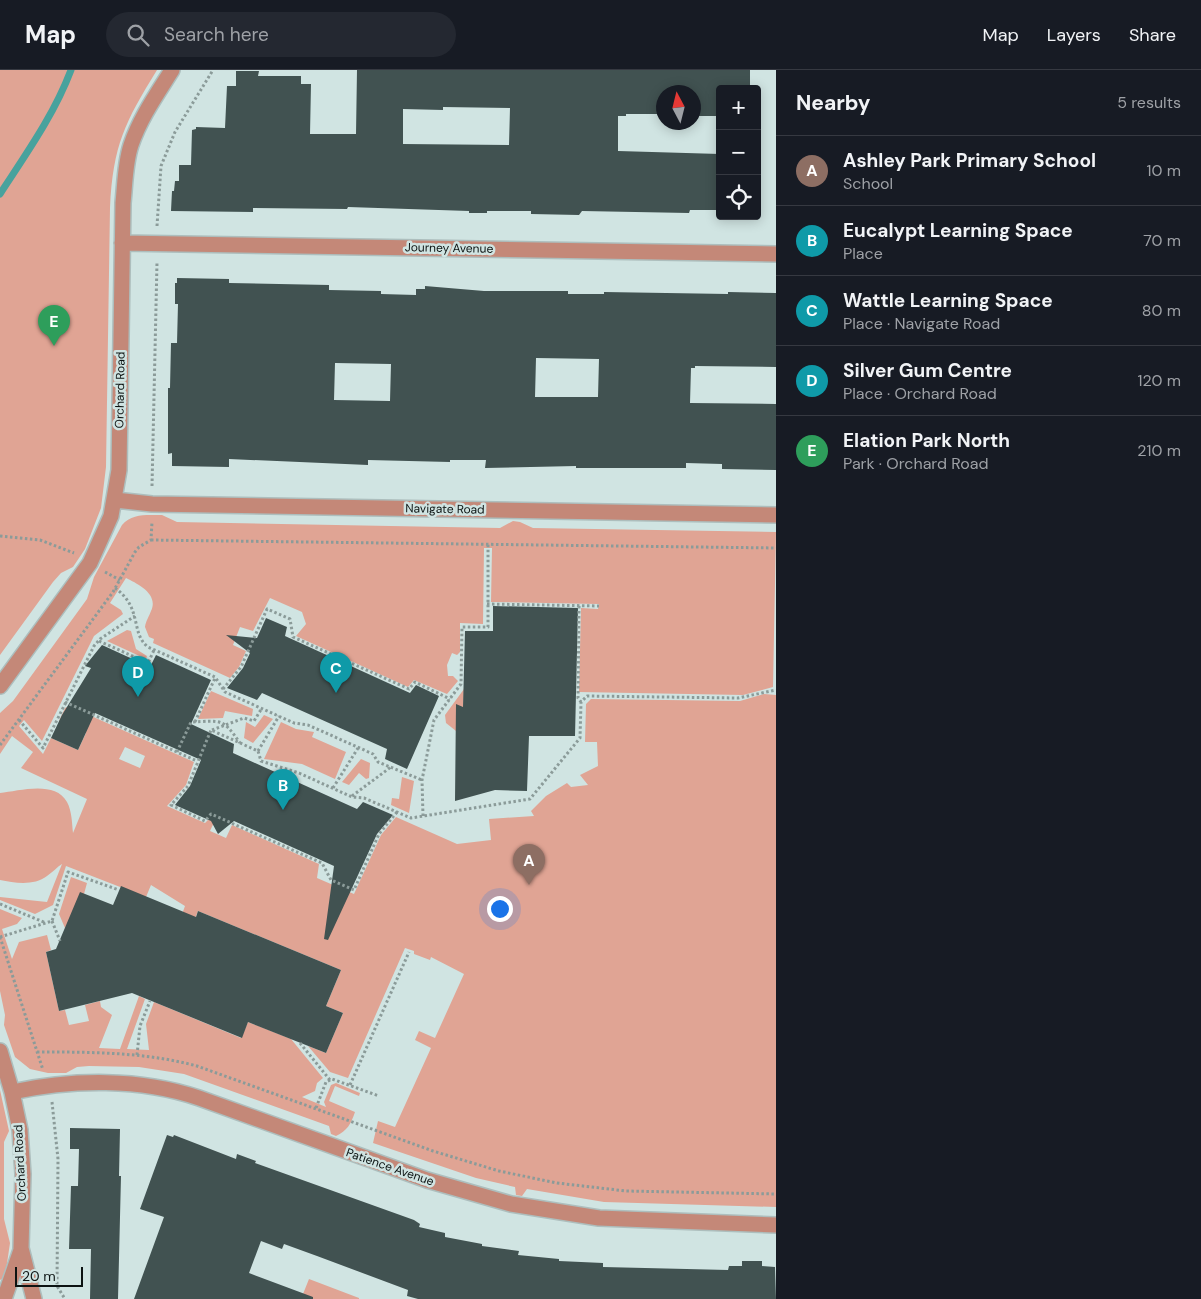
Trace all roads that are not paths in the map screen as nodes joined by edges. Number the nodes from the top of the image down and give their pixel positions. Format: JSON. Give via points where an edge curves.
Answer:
{"nodes":[{"id":1,"x":172,"y":70,"type":"edge"},
{"id":2,"x":122,"y":243,"type":"junction"},
{"id":3,"x":776,"y":254,"type":"edge"},
{"id":4,"x":115,"y":500,"type":"junction"},
{"id":5,"x":776,"y":515,"type":"edge"},
{"id":6,"x":0,"y":686,"type":"edge"},
{"id":7,"x":0,"y":1051,"type":"edge"},
{"id":8,"x":12,"y":1092,"type":"junction"},
{"id":9,"x":776,"y":1225,"type":"edge"},
{"id":10,"x":21,"y":1248,"type":"junction"},
{"id":11,"x":4,"y":1299,"type":"edge"},
{"id":12,"x":34,"y":1299,"type":"edge"}],
"edges":[{"from":1,"to":2,"type":"street","name":"Orchard Road","via":[[141,120],[131,146],[123,203]]},
{"from":2,"to":3,"type":"street","name":"Journey Avenue"},
{"from":2,"to":4,"type":"street","name":"Orchard Road","via":[[119,470]]},
{"from":4,"to":5,"type":"street","name":"Navigate Road","via":[[152,504]]},
{"from":4,"to":6,"type":"street","name":"Orchard Road","via":[[107,529],[90,563]]},
{"from":7,"to":8,"type":"street","name":"Orchard Road"},
{"from":8,"to":9,"type":"street","name":"Patience Avenue","via":[[48,1085],[133,1084],[181,1092],[427,1180],[511,1204],[599,1218]]},
{"from":8,"to":10,"type":"street","name":"Orchard Road","via":[[23,1159]]},
{"from":10,"to":11,"type":"street","name":"Orchard Road"},
{"from":10,"to":12,"type":"street","name":"Orchard Road"}]}
